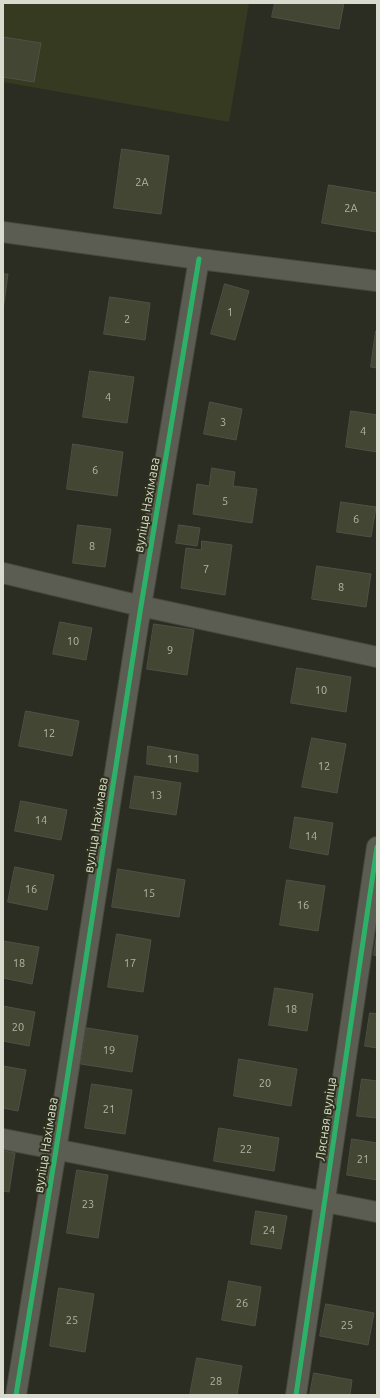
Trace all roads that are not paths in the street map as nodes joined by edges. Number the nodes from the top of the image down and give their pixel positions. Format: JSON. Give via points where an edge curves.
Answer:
{"nodes":[{"id":1,"x":3,"y":232,"type":"edge"},
{"id":2,"x":199,"y":259,"type":"junction"},
{"id":3,"x":377,"y":281,"type":"edge"},
{"id":4,"x":3,"y":573,"type":"edge"},
{"id":5,"x":141,"y":606,"type":"junction"},
{"id":6,"x":377,"y":657,"type":"edge"},
{"id":7,"x":377,"y":846,"type":"edge"},
{"id":8,"x":3,"y":1139,"type":"edge"},
{"id":9,"x":56,"y":1150,"type":"junction"},
{"id":10,"x":325,"y":1201,"type":"junction"},
{"id":11,"x":377,"y":1212,"type":"edge"},
{"id":12,"x":16,"y":1395,"type":"edge"},
{"id":13,"x":296,"y":1395,"type":"edge"}],
"edges":[{"from":1,"to":2,"type":"street"},
{"from":2,"to":3,"type":"street"},
{"from":2,"to":5,"type":"street","name":"вуліца Нахімава"},
{"from":4,"to":5,"type":"street"},
{"from":5,"to":6,"type":"street"},
{"from":5,"to":9,"type":"street","name":"вуліца Нахімава"},
{"from":7,"to":10,"type":"street","name":"Лясная вуліца"},
{"from":8,"to":9,"type":"street"},
{"from":9,"to":10,"type":"street"},
{"from":9,"to":12,"type":"street","name":"вуліца Нахімава"},
{"from":10,"to":11,"type":"street"},
{"from":10,"to":13,"type":"street","name":"Лясная вуліца"}]}
